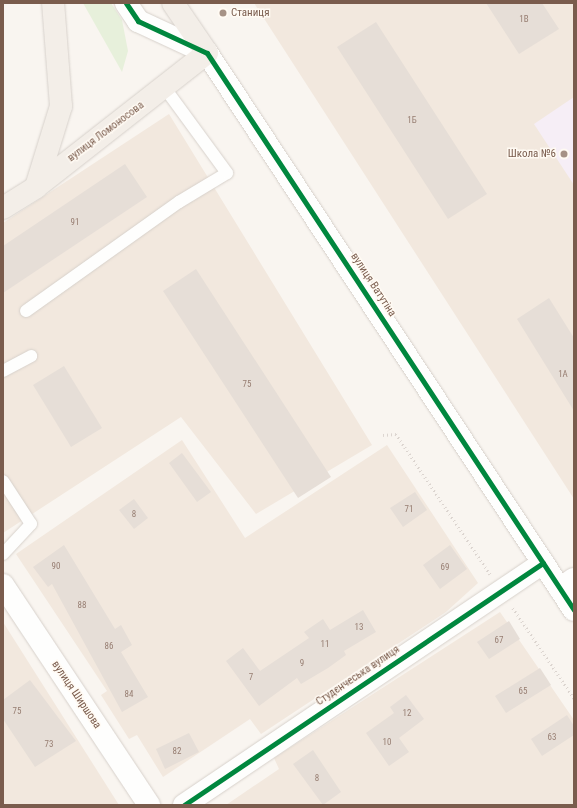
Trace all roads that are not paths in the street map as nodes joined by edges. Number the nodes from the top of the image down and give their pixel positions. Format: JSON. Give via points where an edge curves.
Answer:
{"nodes":[{"id":1,"x":53,"y":3,"type":"edge"},
{"id":2,"x":126,"y":3,"type":"edge"},
{"id":3,"x":173,"y":3,"type":"edge"},
{"id":4,"x":207,"y":53,"type":"junction"},
{"id":5,"x":164,"y":87,"type":"junction"},
{"id":6,"x":36,"y":187,"type":"junction"},
{"id":7,"x":3,"y":208,"type":"edge"},
{"id":8,"x":26,"y":311,"type":"dead end"},
{"id":9,"x":31,"y":356,"type":"dead end"},
{"id":10,"x":3,"y":372,"type":"edge"},
{"id":11,"x":3,"y":481,"type":"edge"},
{"id":12,"x":3,"y":554,"type":"edge"},
{"id":13,"x":543,"y":563,"type":"junction"},
{"id":14,"x":567,"y":584,"type":"edge"},
{"id":15,"x":3,"y":585,"type":"edge"},
{"id":16,"x":574,"y":610,"type":"edge"},
{"id":17,"x":149,"y":805,"type":"edge"},
{"id":18,"x":184,"y":805,"type":"edge"}],
"edges":[{"from":1,"to":6,"type":"main road","via":[[61,106]]},
{"from":2,"to":4,"type":"street","via":[[138,21]]},
{"from":3,"to":4,"type":"main road","name":"вулиця Ватутіна"},
{"from":4,"to":5,"type":"main road","name":"вулиця Ломоносова"},
{"from":4,"to":13,"type":"street","name":"вулиця Ватутіна"},
{"from":5,"to":6,"type":"main road","name":"вулиця Ломоносова"},
{"from":5,"to":8,"type":"lane","via":[[227,173],[179,202]]},
{"from":6,"to":7,"type":"main road","name":"вулиця Ломоносова"},
{"from":9,"to":10,"type":"lane"},
{"from":11,"to":12,"type":"lane","via":[[31,524]]},
{"from":13,"to":14,"type":"street","name":"вулиця Ватутіна"},
{"from":13,"to":18,"type":"street","name":"Студєнчеська вулиця"},
{"from":14,"to":16,"type":"street","name":"вулиця Ватутіна"},
{"from":15,"to":17,"type":"street","name":"вулиця Ширшова"}]}
